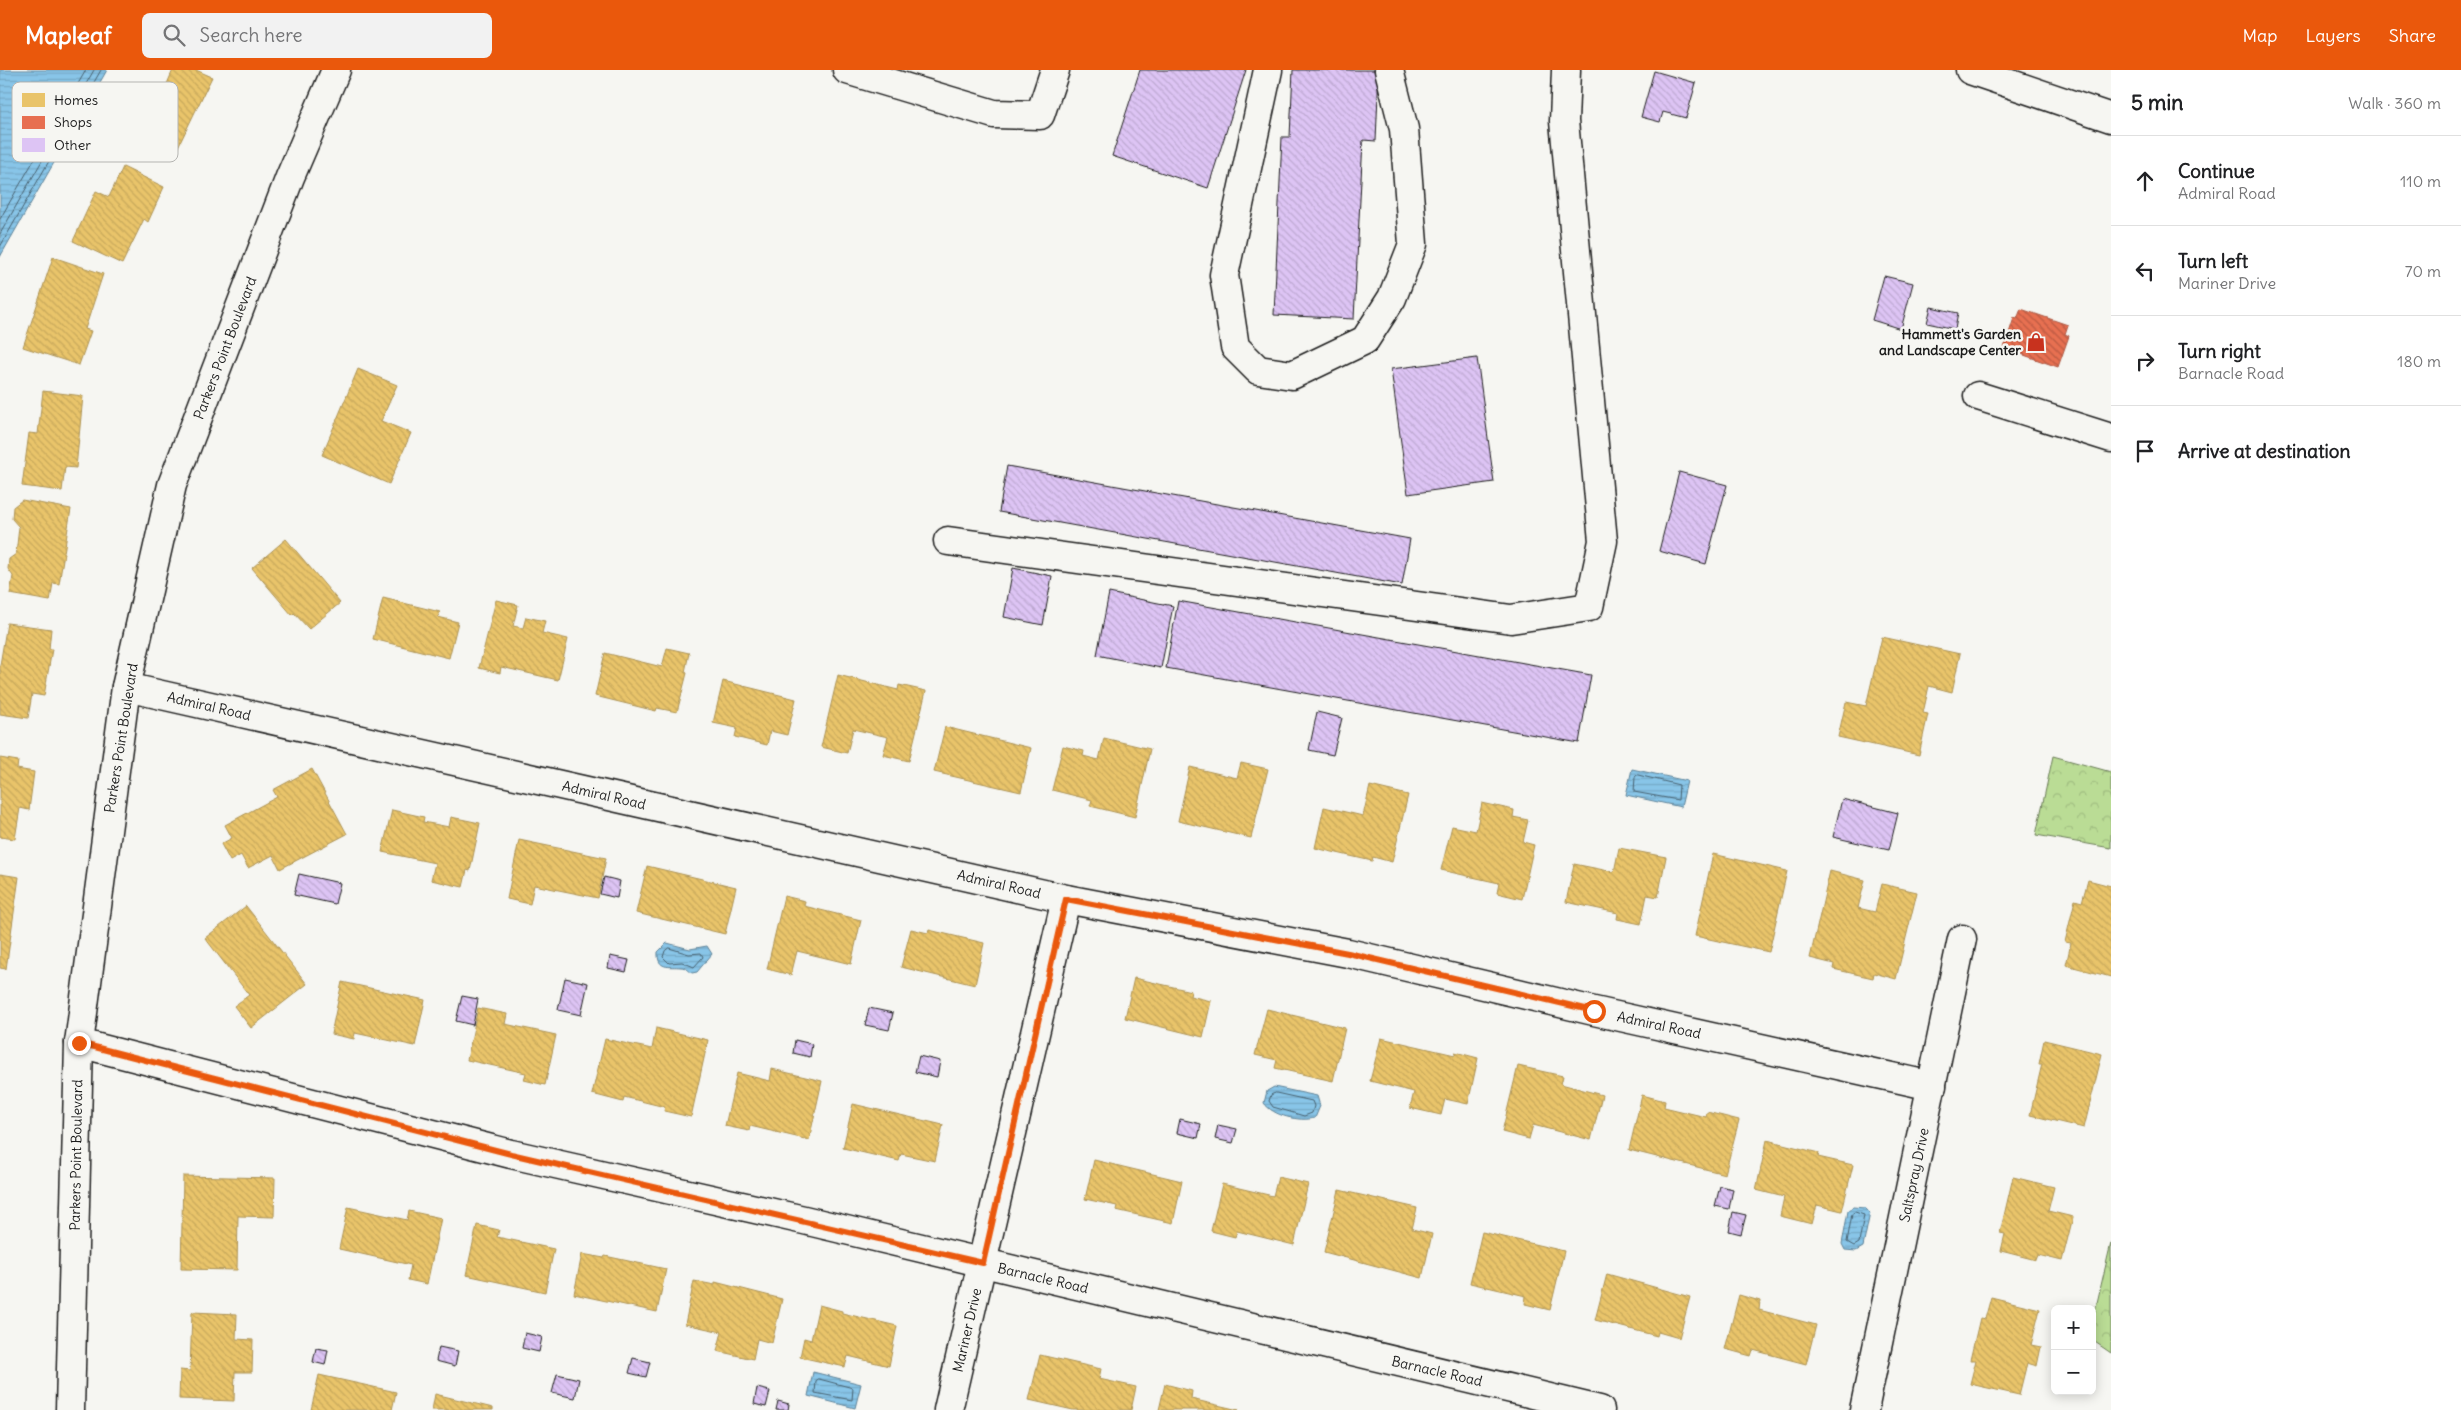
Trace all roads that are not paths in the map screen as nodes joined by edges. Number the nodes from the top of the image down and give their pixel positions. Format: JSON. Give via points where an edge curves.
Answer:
{"nodes":[{"id":1,"x":336,"y":70,"type":"edge"},
{"id":2,"x":847,"y":70,"type":"edge"},
{"id":3,"x":1055,"y":70,"type":"edge"},
{"id":4,"x":1268,"y":70,"type":"edge"},
{"id":5,"x":1390,"y":70,"type":"edge"},
{"id":6,"x":1566,"y":70,"type":"edge"},
{"id":7,"x":1970,"y":70,"type":"edge"},
{"id":8,"x":2111,"y":118,"type":"edge"},
{"id":9,"x":1978,"y":396,"type":"dead end"},
{"id":10,"x":2110,"y":434,"type":"edge"},
{"id":11,"x":948,"y":541,"type":"dead end"},
{"id":12,"x":126,"y":687,"type":"junction"},
{"id":13,"x":1066,"y":899,"type":"junction"},
{"id":14,"x":1962,"y":939,"type":"dead end"},
{"id":15,"x":79,"y":1043,"type":"junction"},
{"id":16,"x":1932,"y":1086,"type":"junction"},
{"id":17,"x":983,"y":1263,"type":"junction"},
{"id":18,"x":70,"y":1410,"type":"edge"},
{"id":19,"x":948,"y":1410,"type":"edge"},
{"id":20,"x":1600,"y":1410,"type":"edge"},
{"id":21,"x":1864,"y":1410,"type":"edge"}],
"edges":[{"from":1,"to":12,"type":"main road","name":"Parkers Point Boulevard","via":[[290,177],[172,485]]},
{"from":2,"to":3,"type":"main road","via":[[994,114],[1040,115]]},
{"from":4,"to":5,"type":"main road","via":[[1224,274],[1236,347],[1258,370],[1292,375],[1365,340],[1392,298],[1413,244],[1404,129]]},
{"from":6,"to":11,"type":"main road","via":[[1564,121],[1603,541],[1589,607],[1511,619]]},
{"from":7,"to":8,"type":"main road"},
{"from":9,"to":10,"type":"main road"},
{"from":12,"to":13,"type":"main road","name":"Admiral Road"},
{"from":12,"to":15,"type":"main road","name":"Parkers Point Boulevard"},
{"from":13,"to":16,"type":"main road","name":"Admiral Road","via":[[1348,953]]},
{"from":13,"to":17,"type":"main road","name":"Mariner Drive"},
{"from":14,"to":16,"type":"main road","name":"Saltspray Drive"},
{"from":15,"to":17,"type":"main road","name":"Barnacle Road","via":[[511,1154]]},
{"from":15,"to":18,"type":"main road","name":"Parkers Point Boulevard"},
{"from":16,"to":21,"type":"main road","name":"Saltspray Drive"},
{"from":17,"to":19,"type":"main road","name":"Mariner Drive"},
{"from":17,"to":20,"type":"main road","name":"Barnacle Road"}]}
